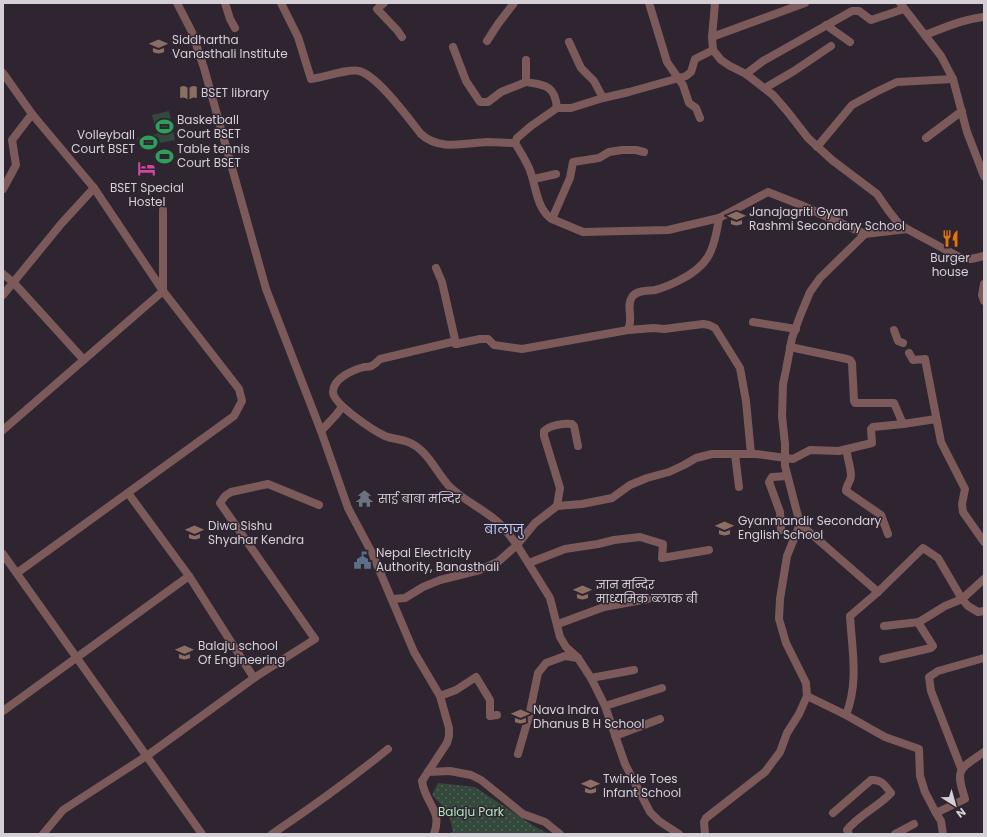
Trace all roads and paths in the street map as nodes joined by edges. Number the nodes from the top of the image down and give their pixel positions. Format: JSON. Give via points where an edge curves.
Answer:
{"nodes":[{"id":1,"x":177,"y":3,"type":"edge"},
{"id":2,"x":226,"y":3,"type":"edge"},
{"id":3,"x":281,"y":3,"type":"edge"},
{"id":4,"x":384,"y":3,"type":"edge"},
{"id":5,"x":514,"y":3,"type":"edge"},
{"id":6,"x":649,"y":3,"type":"edge"},
{"id":7,"x":715,"y":3,"type":"edge"},
{"id":8,"x":805,"y":3,"type":"edge"},
{"id":9,"x":902,"y":6,"type":"edge"},
{"id":10,"x":984,"y":17,"type":"edge"},
{"id":11,"x":826,"y":25,"type":"junction"},
{"id":12,"x":235,"y":28,"type":"dead end"},
{"id":13,"x":925,"y":35,"type":"junction"},
{"id":14,"x":712,"y":37,"type":"junction"},
{"id":15,"x":402,"y":38,"type":"dead end"},
{"id":16,"x":488,"y":42,"type":"dead end"},
{"id":17,"x":569,"y":42,"type":"dead end"},
{"id":18,"x":850,"y":42,"type":"dead end"},
{"id":19,"x":831,"y":46,"type":"dead end"},
{"id":20,"x":453,"y":47,"type":"dead end"},
{"id":21,"x":713,"y":50,"type":"junction"},
{"id":22,"x":526,"y":60,"type":"dead end"},
{"id":23,"x":3,"y":74,"type":"edge"},
{"id":24,"x":746,"y":74,"type":"junction"},
{"id":25,"x":679,"y":78,"type":"junction"},
{"id":26,"x":953,"y":79,"type":"junction"},
{"id":27,"x":526,"y":82,"type":"junction"},
{"id":28,"x":765,"y":88,"type":"junction"},
{"id":29,"x":603,"y":98,"type":"junction"},
{"id":30,"x":557,"y":108,"type":"junction"},
{"id":31,"x":962,"y":111,"type":"junction"},
{"id":32,"x":32,"y":114,"type":"junction"},
{"id":33,"x":700,"y":118,"type":"dead end"},
{"id":34,"x":926,"y":138,"type":"dead end"},
{"id":35,"x":515,"y":143,"type":"junction"},
{"id":36,"x":817,"y":146,"type":"junction"},
{"id":37,"x":644,"y":152,"type":"dead end"},
{"id":38,"x":556,"y":174,"type":"dead end"},
{"id":39,"x":984,"y":176,"type":"edge"},
{"id":40,"x":534,"y":179,"type":"junction"},
{"id":41,"x":94,"y":188,"type":"junction"},
{"id":42,"x":3,"y":189,"type":"edge"},
{"id":43,"x":163,"y":210,"type":"dead end"},
{"id":44,"x":719,"y":218,"type":"junction"},
{"id":45,"x":552,"y":219,"type":"junction"},
{"id":46,"x":908,"y":229,"type":"junction"},
{"id":47,"x":865,"y":234,"type":"junction"},
{"id":48,"x":984,"y":256,"type":"edge"},
{"id":49,"x":436,"y":268,"type":"dead end"},
{"id":50,"x":3,"y":274,"type":"edge"},
{"id":51,"x":14,"y":283,"type":"junction"},
{"id":52,"x":984,"y":284,"type":"edge"},
{"id":53,"x":163,"y":291,"type":"junction"},
{"id":54,"x":3,"y":295,"type":"edge"},
{"id":55,"x":984,"y":301,"type":"edge"},
{"id":56,"x":753,"y":322,"type":"dead end"},
{"id":57,"x":796,"y":329,"type":"junction"},
{"id":58,"x":628,"y":330,"type":"junction"},
{"id":59,"x":894,"y":330,"type":"dead end"},
{"id":60,"x":903,"y":343,"type":"dead end"},
{"id":61,"x":456,"y":344,"type":"junction"},
{"id":62,"x":790,"y":347,"type":"junction"},
{"id":63,"x":909,"y":353,"type":"dead end"},
{"id":64,"x":83,"y":359,"type":"junction"},
{"id":65,"x":342,"y":407,"type":"junction"},
{"id":66,"x":937,"y":422,"type":"junction"},
{"id":67,"x":903,"y":424,"type":"junction"},
{"id":68,"x":3,"y":430,"type":"edge"},
{"id":69,"x":321,"y":431,"type":"junction"},
{"id":70,"x":578,"y":446,"type":"dead end"},
{"id":71,"x":847,"y":449,"type":"junction"},
{"id":72,"x":735,"y":454,"type":"junction"},
{"id":73,"x":751,"y":454,"type":"junction"},
{"id":74,"x":785,"y":459,"type":"junction"},
{"id":75,"x":787,"y":476,"type":"junction"},
{"id":76,"x":739,"y":487,"type":"dead end"},
{"id":77,"x":128,"y":493,"type":"junction"},
{"id":78,"x":319,"y":505,"type":"dead end"},
{"id":79,"x":557,"y":506,"type":"junction"},
{"id":80,"x":800,"y":524,"type":"junction"},
{"id":81,"x":781,"y":530,"type":"dead end"},
{"id":82,"x":888,"y":534,"type":"dead end"},
{"id":83,"x":984,"y":542,"type":"edge"},
{"id":84,"x":517,"y":545,"type":"junction"},
{"id":85,"x":709,"y":550,"type":"dead end"},
{"id":86,"x":3,"y":554,"type":"edge"},
{"id":87,"x":529,"y":563,"type":"junction"},
{"id":88,"x":17,"y":573,"type":"junction"},
{"id":89,"x":189,"y":576,"type":"junction"},
{"id":90,"x":984,"y":579,"type":"edge"},
{"id":91,"x":878,"y":592,"type":"junction"},
{"id":92,"x":392,"y":599,"type":"junction"},
{"id":93,"x":648,"y":599,"type":"dead end"},
{"id":94,"x":962,"y":599,"type":"junction"},
{"id":95,"x":984,"y":611,"type":"edge"},
{"id":96,"x":919,"y":622,"type":"junction"},
{"id":97,"x":558,"y":624,"type":"junction"},
{"id":98,"x":884,"y":626,"type":"dead end"},
{"id":99,"x":76,"y":658,"type":"junction"},
{"id":100,"x":578,"y":658,"type":"junction"},
{"id":101,"x":984,"y":658,"type":"edge"},
{"id":102,"x":883,"y":659,"type":"dead end"},
{"id":103,"x":634,"y":670,"type":"dead end"},
{"id":104,"x":254,"y":678,"type":"junction"},
{"id":105,"x":591,"y":678,"type":"junction"},
{"id":106,"x":662,"y":688,"type":"dead end"},
{"id":107,"x":440,"y":696,"type":"junction"},
{"id":108,"x":807,"y":696,"type":"junction"},
{"id":109,"x":605,"y":706,"type":"junction"},
{"id":110,"x":3,"y":711,"type":"edge"},
{"id":111,"x":497,"y":715,"type":"dead end"},
{"id":112,"x":846,"y":715,"type":"junction"},
{"id":113,"x":660,"y":719,"type":"dead end"},
{"id":114,"x":615,"y":736,"type":"junction"},
{"id":115,"x":388,"y":749,"type":"dead end"},
{"id":116,"x":984,"y":752,"type":"edge"},
{"id":117,"x":518,"y":754,"type":"dead end"},
{"id":118,"x":148,"y":755,"type":"junction"},
{"id":119,"x":961,"y":768,"type":"junction"},
{"id":120,"x":428,"y":772,"type":"junction"},
{"id":121,"x":833,"y":813,"type":"dead end"},
{"id":122,"x":936,"y":813,"type":"junction"},
{"id":123,"x":914,"y":824,"type":"dead end"},
{"id":124,"x":43,"y":834,"type":"edge"},
{"id":125,"x":202,"y":834,"type":"edge"},
{"id":126,"x":272,"y":834,"type":"edge"},
{"id":127,"x":434,"y":834,"type":"edge"},
{"id":128,"x":560,"y":834,"type":"edge"},
{"id":129,"x":679,"y":834,"type":"edge"},
{"id":130,"x":704,"y":834,"type":"edge"},
{"id":131,"x":849,"y":834,"type":"edge"},
{"id":132,"x":895,"y":834,"type":"edge"},
{"id":133,"x":943,"y":834,"type":"edge"}],
"edges":[{"from":1,"to":69,"type":"street","via":[[192,32],[204,68],[266,289]]},
{"from":2,"to":12,"type":"street"},
{"from":3,"to":35,"type":"street","via":[[298,37],[311,79],[359,70],[376,82],[421,134],[434,142],[449,145]]},
{"from":4,"to":15,"type":"street","via":[[378,9]]},
{"from":5,"to":16,"type":"street"},
{"from":6,"to":25,"type":"street","via":[[667,62]]},
{"from":7,"to":14,"type":"street"},
{"from":8,"to":14,"type":"street"},
{"from":9,"to":11,"type":"street","via":[[871,20],[859,11],[852,10]]},
{"from":9,"to":13,"type":"street"},
{"from":10,"to":13,"type":"street"},
{"from":11,"to":18,"type":"street"},
{"from":11,"to":24,"type":"street","via":[[763,61]]},
{"from":13,"to":26,"type":"street","via":[[941,56]]},
{"from":14,"to":21,"type":"street"},
{"from":17,"to":29,"type":"street","via":[[581,68],[594,81]]},
{"from":19,"to":28,"type":"street"},
{"from":20,"to":27,"type":"street","via":[[466,81],[480,102],[488,102],[501,92]]},
{"from":21,"to":24,"type":"street","via":[[721,60]]},
{"from":21,"to":25,"type":"street","via":[[695,59],[691,72]]},
{"from":22,"to":27,"type":"street"},
{"from":23,"to":32,"type":"street"},
{"from":24,"to":28,"type":"street"},
{"from":25,"to":29,"type":"street"},
{"from":25,"to":33,"type":"street","via":[[689,103],[696,108]]},
{"from":26,"to":31,"type":"street"},
{"from":26,"to":36,"type":"street","via":[[897,82],[876,92],[852,105]]},
{"from":27,"to":30,"type":"street","via":[[546,86],[552,90]]},
{"from":28,"to":36,"type":"street"},
{"from":29,"to":30,"type":"street","via":[[571,108]]},
{"from":30,"to":35,"type":"street","via":[[531,126]]},
{"from":31,"to":34,"type":"street"},
{"from":31,"to":39,"type":"street"},
{"from":32,"to":41,"type":"street"},
{"from":32,"to":42,"type":"street","via":[[12,140],[16,165]]},
{"from":35,"to":40,"type":"street"},
{"from":36,"to":46,"type":"street","via":[[877,194],[899,224]]},
{"from":37,"to":45,"type":"street","via":[[622,150],[609,152],[599,158],[573,162],[570,178]]},
{"from":38,"to":40,"type":"street"},
{"from":40,"to":45,"type":"street","via":[[542,208]]},
{"from":41,"to":51,"type":"street","via":[[61,224]]},
{"from":41,"to":53,"type":"street"},
{"from":43,"to":53,"type":"street"},
{"from":44,"to":45,"type":"street","via":[[668,230],[583,232]]},
{"from":44,"to":47,"type":"street","via":[[768,192]]},
{"from":44,"to":58,"type":"street","via":[[706,262],[693,273],[662,289],[636,293],[631,298]]},
{"from":46,"to":47,"type":"street"},
{"from":46,"to":48,"type":"street","via":[[962,259]]},
{"from":47,"to":57,"type":"street","via":[[820,278],[810,292]]},
{"from":49,"to":61,"type":"street","via":[[442,282]]},
{"from":50,"to":51,"type":"street"},
{"from":51,"to":54,"type":"street"},
{"from":51,"to":64,"type":"street"},
{"from":52,"to":55,"type":"street"},
{"from":53,"to":64,"type":"street"},
{"from":53,"to":77,"type":"street","via":[[239,389],[242,401],[234,416]]},
{"from":56,"to":57,"type":"street"},
{"from":57,"to":62,"type":"street"},
{"from":58,"to":61,"type":"street","via":[[522,349],[494,345],[488,340],[480,339]]},
{"from":58,"to":73,"type":"street","via":[[703,324],[714,328],[740,368]]},
{"from":59,"to":60,"type":"street","via":[[898,342]]},
{"from":61,"to":65,"type":"street","via":[[452,342],[436,345],[380,359],[374,365],[346,375],[336,382],[332,392]]},
{"from":62,"to":67,"type":"street","via":[[850,360],[854,401],[858,404],[894,403]]},
{"from":62,"to":74,"type":"street","via":[[783,384]]},
{"from":63,"to":66,"type":"street","via":[[912,360],[925,359]]},
{"from":64,"to":68,"type":"street"},
{"from":65,"to":69,"type":"street"},
{"from":65,"to":84,"type":"street","via":[[385,436],[415,445],[449,485],[493,518]]},
{"from":66,"to":67,"type":"street"},
{"from":66,"to":83,"type":"street","via":[[941,442],[965,489],[963,512]]},
{"from":67,"to":71,"type":"street","via":[[873,427],[872,443]]},
{"from":69,"to":92,"type":"street","via":[[348,508],[372,553]]},
{"from":70,"to":79,"type":"street","via":[[572,424],[547,428],[544,431],[560,488]]},
{"from":71,"to":74,"type":"street","via":[[810,450],[793,459]]},
{"from":71,"to":82,"type":"street","via":[[851,478],[846,491],[881,515]]},
{"from":72,"to":73,"type":"street"},
{"from":72,"to":76,"type":"street"},
{"from":72,"to":79,"type":"street","via":[[712,454],[696,458],[630,485],[612,498]]},
{"from":73,"to":74,"type":"street"},
{"from":74,"to":75,"type":"street"},
{"from":75,"to":80,"type":"street"},
{"from":75,"to":81,"type":"street","via":[[772,477],[769,482],[780,512]]},
{"from":77,"to":88,"type":"street"},
{"from":77,"to":89,"type":"street"},
{"from":78,"to":104,"type":"street","via":[[268,484],[231,492],[220,503],[315,639]]},
{"from":79,"to":84,"type":"street","via":[[535,523]]},
{"from":80,"to":91,"type":"street"},
{"from":80,"to":108,"type":"street","via":[[787,556],[779,619],[786,643],[805,679]]},
{"from":84,"to":87,"type":"street"},
{"from":84,"to":92,"type":"street","via":[[499,561],[480,570],[440,580],[404,598]]},
{"from":85,"to":87,"type":"street","via":[[662,558],[663,544],[640,537],[565,549]]},
{"from":86,"to":88,"type":"street"},
{"from":87,"to":97,"type":"street","via":[[550,598]]},
{"from":88,"to":99,"type":"street"},
{"from":89,"to":99,"type":"street"},
{"from":89,"to":104,"type":"street"},
{"from":90,"to":94,"type":"street"},
{"from":91,"to":94,"type":"street","via":[[923,548],[938,558]]},
{"from":91,"to":112,"type":"street","via":[[850,616],[854,677]]},
{"from":92,"to":107,"type":"street","via":[[414,652]]},
{"from":93,"to":97,"type":"street","via":[[604,607]]},
{"from":94,"to":95,"type":"street","via":[[978,612]]},
{"from":94,"to":96,"type":"street"},
{"from":96,"to":98,"type":"street"},
{"from":96,"to":102,"type":"street","via":[[933,646]]},
{"from":97,"to":100,"type":"street","via":[[560,637]]},
{"from":99,"to":110,"type":"street"},
{"from":99,"to":118,"type":"street"},
{"from":100,"to":105,"type":"street"},
{"from":100,"to":117,"type":"street","via":[[565,656],[546,663],[538,673]]},
{"from":101,"to":119,"type":"street","via":[[938,671],[929,677],[931,691]]},
{"from":103,"to":105,"type":"street"},
{"from":104,"to":118,"type":"street"},
{"from":105,"to":109,"type":"street"},
{"from":106,"to":109,"type":"street"},
{"from":107,"to":111,"type":"street","via":[[456,690],[476,677],[490,700],[490,716]]},
{"from":107,"to":120,"type":"street","via":[[449,736]]},
{"from":108,"to":112,"type":"street"},
{"from":108,"to":130,"type":"street","via":[[771,765],[706,818]]},
{"from":109,"to":114,"type":"street"},
{"from":112,"to":122,"type":"street","via":[[885,737],[919,749],[920,776]]},
{"from":113,"to":114,"type":"street"},
{"from":114,"to":129,"type":"street","via":[[625,764],[650,812]]},
{"from":115,"to":126,"type":"street","via":[[354,777]]},
{"from":116,"to":119,"type":"street"},
{"from":118,"to":124,"type":"street","via":[[63,810]]},
{"from":118,"to":125,"type":"street"},
{"from":119,"to":122,"type":"street","via":[[960,782],[965,799]]},
{"from":120,"to":127,"type":"street","via":[[422,781],[423,790],[437,817]]},
{"from":120,"to":128,"type":"street","via":[[450,771],[471,775],[523,814],[545,822]]},
{"from":121,"to":131,"type":"street","via":[[872,780],[884,783],[891,793],[852,824],[847,830]]},
{"from":122,"to":133,"type":"street","via":[[941,821]]},
{"from":123,"to":132,"type":"street"}]}
